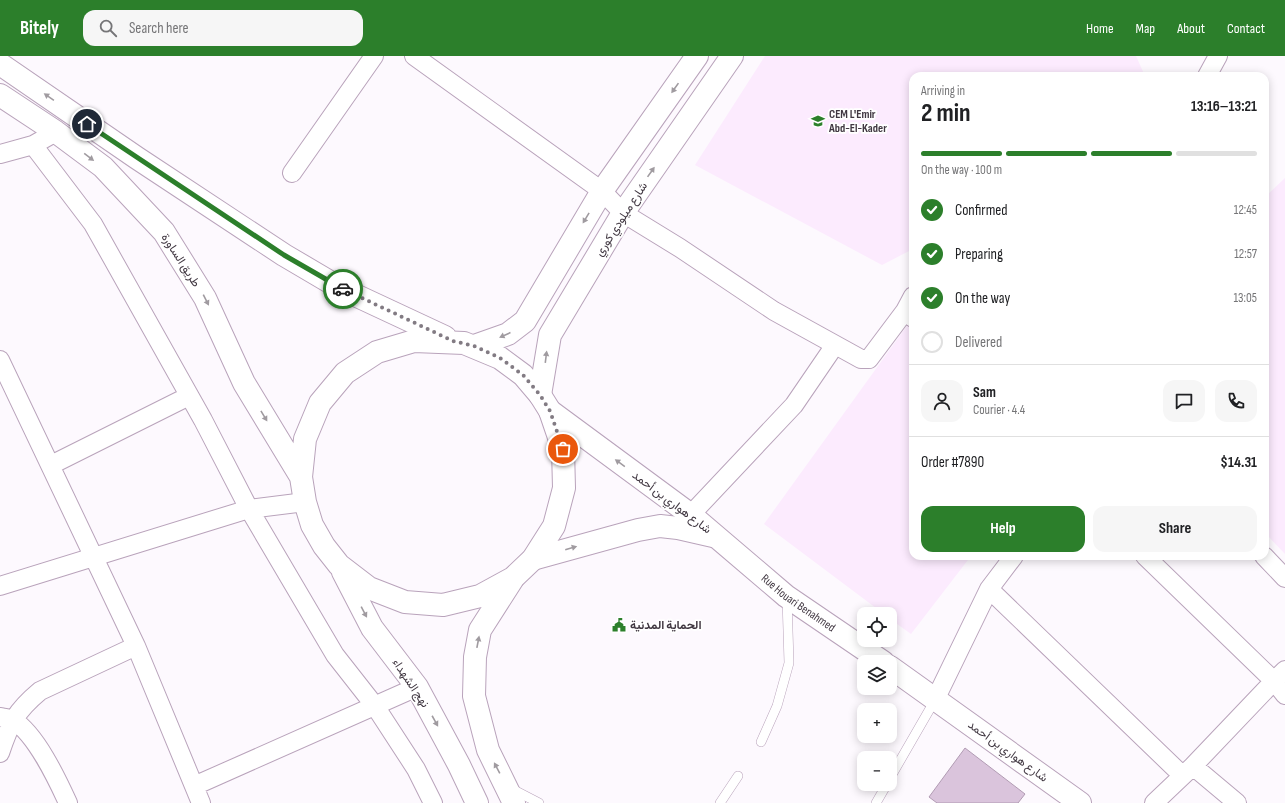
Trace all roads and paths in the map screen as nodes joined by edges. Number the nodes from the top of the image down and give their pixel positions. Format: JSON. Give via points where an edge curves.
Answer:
{"nodes":[{"id":1,"x":374,"y":56,"type":"edge"},
{"id":2,"x":414,"y":56,"type":"edge"},
{"id":3,"x":697,"y":56,"type":"edge"},
{"id":4,"x":732,"y":56,"type":"edge"},
{"id":5,"x":1218,"y":56,"type":"edge"},
{"id":6,"x":0,"y":64,"type":"edge"},
{"id":7,"x":1209,"y":72,"type":"edge"},
{"id":8,"x":0,"y":95,"type":"edge"},
{"id":9,"x":56,"y":132,"type":"junction"},
{"id":10,"x":33,"y":145,"type":"junction"},
{"id":11,"x":0,"y":154,"type":"edge"},
{"id":12,"x":292,"y":173,"type":"dead end"},
{"id":13,"x":602,"y":191,"type":"junction"},
{"id":14,"x":623,"y":213,"type":"junction"},
{"id":15,"x":909,"y":309,"type":"edge"},
{"id":16,"x":453,"y":341,"type":"junction"},
{"id":17,"x":835,"y":345,"type":"junction"},
{"id":18,"x":474,"y":346,"type":"junction"},
{"id":19,"x":0,"y":360,"type":"edge"},
{"id":20,"x":189,"y":396,"type":"junction"},
{"id":21,"x":545,"y":403,"type":"junction"},
{"id":22,"x":51,"y":465,"type":"junction"},
{"id":23,"x":301,"y":477,"type":"junction"},
{"id":24,"x":305,"y":502,"type":"junction"},
{"id":25,"x":250,"y":509,"type":"junction"},
{"id":26,"x":685,"y":522,"type":"junction"},
{"id":27,"x":718,"y":537,"type":"joint"},
{"id":28,"x":94,"y":556,"type":"junction"},
{"id":29,"x":533,"y":559,"type":"junction"},
{"id":30,"x":1011,"y":560,"type":"edge"},
{"id":31,"x":1150,"y":560,"type":"edge"},
{"id":32,"x":1268,"y":560,"type":"edge"},
{"id":33,"x":339,"y":566,"type":"junction"},
{"id":34,"x":513,"y":578,"type":"junction"},
{"id":35,"x":1285,"y":578,"type":"edge"},
{"id":36,"x":0,"y":586,"type":"edge"},
{"id":37,"x":989,"y":589,"type":"junction"},
{"id":38,"x":786,"y":596,"type":"junction"},
{"id":39,"x":136,"y":646,"type":"junction"},
{"id":40,"x":873,"y":655,"type":"edge"},
{"id":41,"x":897,"y":672,"type":"edge"},
{"id":42,"x":1280,"y":676,"type":"edge"},
{"id":43,"x":417,"y":687,"type":"junction"},
{"id":44,"x":1285,"y":695,"type":"edge"},
{"id":45,"x":936,"y":698,"type":"junction"},
{"id":46,"x":375,"y":706,"type":"junction"},
{"id":47,"x":6,"y":718,"type":"edge"},
{"id":48,"x":761,"y":742,"type":"dead end"},
{"id":49,"x":0,"y":753,"type":"edge"},
{"id":50,"x":897,"y":766,"type":"edge"},
{"id":51,"x":1188,"y":771,"type":"junction"},
{"id":52,"x":738,"y":776,"type":"dead end"},
{"id":53,"x":194,"y":786,"type":"junction"},
{"id":54,"x":883,"y":791,"type":"edge"},
{"id":55,"x":511,"y":795,"type":"edge"},
{"id":56,"x":426,"y":801,"type":"edge"},
{"id":57,"x":68,"y":803,"type":"edge"},
{"id":58,"x":201,"y":803,"type":"edge"},
{"id":59,"x":477,"y":803,"type":"edge"},
{"id":60,"x":539,"y":803,"type":"edge"},
{"id":61,"x":720,"y":803,"type":"edge"},
{"id":62,"x":876,"y":803,"type":"edge"},
{"id":63,"x":1080,"y":803,"type":"edge"},
{"id":64,"x":1154,"y":803,"type":"edge"},
{"id":65,"x":1238,"y":803,"type":"edge"}],
"edges":[{"from":1,"to":12,"type":"street"},
{"from":2,"to":13,"type":"street"},
{"from":3,"to":13,"type":"main road","one_way":true},
{"from":14,"to":4,"type":"main road","name":"شارع ميلودي كوري","one_way":true},
{"from":5,"to":7,"type":"street"},
{"from":16,"to":6,"type":"main road","one_way":true,"via":[[340,288],[284,255]]},
{"from":8,"to":9,"type":"main road","name":"طريق الساورة"},
{"from":9,"to":10,"type":"street"},
{"from":9,"to":23,"type":"main road","name":"طريق الساورة","one_way":true,"via":[[103,167],[164,232],[205,298],[244,384]]},
{"from":10,"to":11,"type":"street"},
{"from":10,"to":20,"type":"street","via":[[93,224]]},
{"from":13,"to":14,"type":"street"},
{"from":13,"to":18,"type":"main road","one_way":true,"via":[[525,321],[508,334]]},
{"from":14,"to":17,"type":"street","via":[[774,311]]},
{"from":21,"to":14,"type":"main road","name":"شارع ميلودي كوري","one_way":true,"via":[[550,335]]},
{"from":15,"to":17,"type":"street","via":[[869,358],[861,359]]},
{"from":16,"to":18,"type":"main road"},
{"from":16,"to":23,"type":"main road","via":[[407,343],[377,352],[345,373],[320,403],[305,439]]},
{"from":17,"to":26,"type":"street","via":[[794,405]]},
{"from":18,"to":21,"type":"main road","via":[[500,358],[523,375]]},
{"from":19,"to":22,"type":"street"},
{"from":20,"to":22,"type":"street"},
{"from":20,"to":25,"type":"street"},
{"from":26,"to":21,"type":"main road","name":"شارع هواري بن أحمد","one_way":true},
{"from":21,"to":29,"type":"main road","via":[[563,449],[564,488],[554,526]]},
{"from":22,"to":28,"type":"street"},
{"from":23,"to":24,"type":"main road"},
{"from":24,"to":25,"type":"street"},
{"from":24,"to":33,"type":"main road","via":[[315,530]]},
{"from":25,"to":28,"type":"street"},
{"from":25,"to":46,"type":"street","via":[[335,656]]},
{"from":26,"to":27,"type":"main road","name":"شارع هواري بن أحمد"},
{"from":29,"to":26,"type":"main road","name":"شارع هواري بن أحمد","one_way":true,"via":[[638,530]]},
{"from":27,"to":38,"type":"main road","name":"Rue Houari Benahmed"},
{"from":28,"to":36,"type":"street"},
{"from":28,"to":39,"type":"street"},
{"from":29,"to":34,"type":"main road"},
{"from":30,"to":37,"type":"street"},
{"from":31,"to":42,"type":"street"},
{"from":32,"to":35,"type":"street"},
{"from":33,"to":34,"type":"main road","via":[[369,588],[405,602],[443,604],[480,596]]},
{"from":33,"to":43,"type":"main road","name":"نهج الشهداء","one_way":true,"via":[[372,628]]},
{"from":55,"to":34,"type":"main road","one_way":true,"via":[[488,750],[474,696],[475,657],[480,630]]},
{"from":37,"to":45,"type":"street"},
{"from":37,"to":51,"type":"street"},
{"from":38,"to":40,"type":"main road","name":"Rue Houari Benahmed"},
{"from":38,"to":48,"type":"lane","via":[[789,663],[777,706]]},
{"from":39,"to":47,"type":"street","via":[[40,691]]},
{"from":39,"to":53,"type":"street"},
{"from":41,"to":45,"type":"main road"},
{"from":42,"to":44,"type":"street"},
{"from":42,"to":51,"type":"street"},
{"from":43,"to":46,"type":"street"},
{"from":43,"to":59,"type":"main road","name":"نهج الشهداء","one_way":true},
{"from":45,"to":50,"type":"lane"},
{"from":45,"to":63,"type":"main road","name":"شارع هواري بن أحمد"},
{"from":46,"to":53,"type":"street"},
{"from":46,"to":56,"type":"street","via":[[416,769]]},
{"from":47,"to":49,"type":"street"},
{"from":47,"to":57,"type":"street","via":[[26,732],[44,756]]},
{"from":51,"to":64,"type":"street"},
{"from":51,"to":65,"type":"street"},
{"from":52,"to":61,"type":"lane"},
{"from":53,"to":58,"type":"street"},
{"from":54,"to":62,"type":"lane"},
{"from":55,"to":60,"type":"lane"}]}
